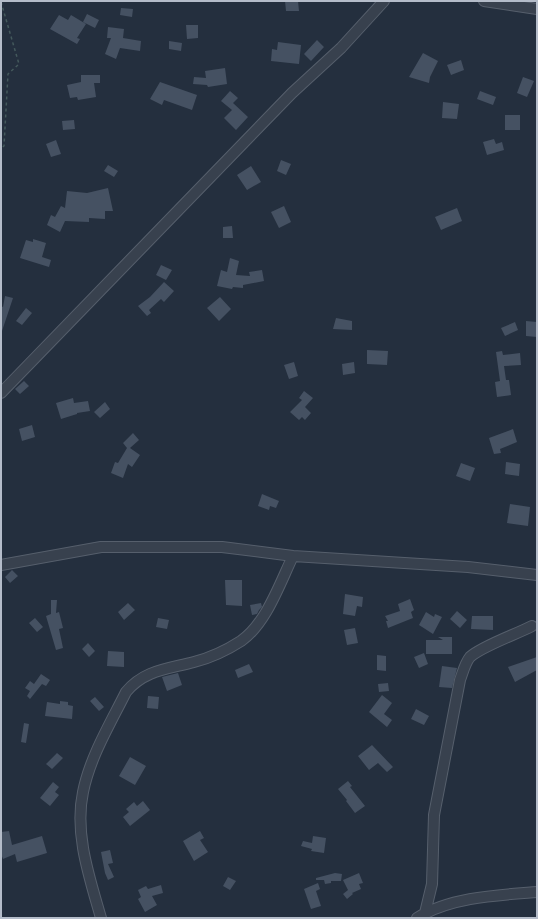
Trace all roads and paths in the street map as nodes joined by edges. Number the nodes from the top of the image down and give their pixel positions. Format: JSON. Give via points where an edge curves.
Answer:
{"nodes":[{"id":1,"x":384,"y":1,"type":"edge"},
{"id":2,"x":484,"y":1,"type":"edge"},
{"id":3,"x":1,"y":2,"type":"edge"},
{"id":4,"x":537,"y":9,"type":"edge"},
{"id":5,"x":1,"y":148,"type":"edge"},
{"id":6,"x":1,"y":393,"type":"edge"},
{"id":7,"x":293,"y":556,"type":"junction"},
{"id":8,"x":1,"y":565,"type":"edge"},
{"id":9,"x":537,"y":575,"type":"edge"},
{"id":10,"x":532,"y":626,"type":"dead end"},
{"id":11,"x":537,"y":892,"type":"edge"},
{"id":12,"x":421,"y":916,"type":"edge"},
{"id":13,"x":101,"y":918,"type":"edge"}],
"edges":[{"from":1,"to":6,"type":"street","via":[[341,48],[292,93]]},
{"from":2,"to":4,"type":"street"},
{"from":3,"to":5,"type":"path","via":[[19,64],[8,74],[7,124],[4,146]]},
{"from":7,"to":8,"type":"street","via":[[222,547],[101,547]]},
{"from":7,"to":9,"type":"street","via":[[468,567]]},
{"from":7,"to":13,"type":"street","via":[[260,623],[242,641],[194,662],[156,670],[134,682],[126,692],[92,766],[83,792],[80,815],[83,850]]},
{"from":10,"to":12,"type":"street","via":[[480,651],[470,657],[465,666],[460,680],[434,815],[432,884]]},
{"from":11,"to":12,"type":"street","via":[[465,900]]}]}
